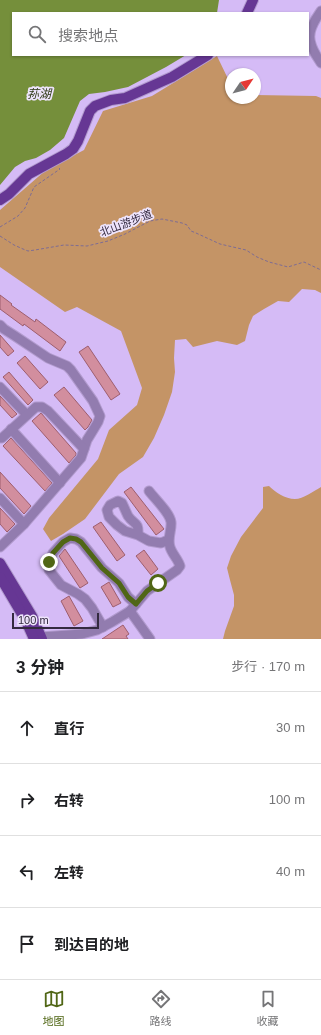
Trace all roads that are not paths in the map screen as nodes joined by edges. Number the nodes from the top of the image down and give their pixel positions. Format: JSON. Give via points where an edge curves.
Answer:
{"nodes":[{"id":1,"x":253,"y":0,"type":"edge"},
{"id":2,"x":321,"y":10,"type":"edge"},
{"id":3,"x":247,"y":12,"type":"edge"},
{"id":4,"x":309,"y":44,"type":"edge"},
{"id":5,"x":206,"y":56,"type":"edge"},
{"id":6,"x":321,"y":63,"type":"edge"},
{"id":7,"x":0,"y":200,"type":"edge"},
{"id":8,"x":0,"y":325,"type":"edge"},
{"id":9,"x":0,"y":387,"type":"edge"},
{"id":10,"x":27,"y":415,"type":"junction"},
{"id":11,"x":11,"y":429,"type":"junction"},
{"id":12,"x":0,"y":438,"type":"edge"},
{"id":13,"x":84,"y":449,"type":"junction"},
{"id":14,"x":60,"y":483,"type":"junction"},
{"id":15,"x":149,"y":491,"type":"dead end"},
{"id":16,"x":0,"y":498,"type":"edge"},
{"id":17,"x":24,"y":524,"type":"junction"},
{"id":18,"x":138,"y":535,"type":"dead end"},
{"id":19,"x":168,"y":540,"type":"junction"},
{"id":20,"x":0,"y":547,"type":"edge"},
{"id":21,"x":0,"y":562,"type":"edge"},
{"id":22,"x":0,"y":577,"type":"edge"},
{"id":23,"x":133,"y":607,"type":"junction"},
{"id":24,"x":103,"y":627,"type":"junction"},
{"id":25,"x":68,"y":637,"type":"edge"},
{"id":26,"x":39,"y":638,"type":"edge"},
{"id":27,"x":150,"y":639,"type":"edge"}],
"edges":[{"from":1,"to":3,"type":"main road"},
{"from":2,"to":4,"type":"lane","via":[[310,29]]},
{"from":4,"to":6,"type":"lane"},
{"from":5,"to":7,"type":"main road","via":[[172,77],[125,98],[95,106],[90,111],[78,141],[70,151],[29,174]]},
{"from":8,"to":13,"type":"lane","via":[[48,358],[67,366],[93,401],[100,416]]},
{"from":9,"to":10,"type":"lane"},
{"from":10,"to":11,"type":"lane"},
{"from":10,"to":13,"type":"lane","via":[[36,407],[42,407]]},
{"from":11,"to":12,"type":"lane"},
{"from":11,"to":14,"type":"lane"},
{"from":13,"to":14,"type":"lane","via":[[81,458]]},
{"from":14,"to":17,"type":"lane"},
{"from":15,"to":19,"type":"lane","via":[[169,515],[171,522]]},
{"from":16,"to":17,"type":"lane"},
{"from":17,"to":20,"type":"lane"},
{"from":18,"to":19,"type":"lane","via":[[149,542],[161,543]]},
{"from":19,"to":23,"type":"lane","via":[[180,566],[147,591]]},
{"from":21,"to":26,"type":"main road","via":[[32,616]]},
{"from":22,"to":26,"type":"main road"},
{"from":23,"to":24,"type":"lane"},
{"from":23,"to":24,"type":"lane","via":[[119,583],[102,568],[81,542],[70,538],[63,542],[53,553],[49,570],[60,585],[85,599]]},
{"from":23,"to":27,"type":"lane"},
{"from":24,"to":25,"type":"lane"},
{"from":25,"to":26,"type":"lane"}]}
